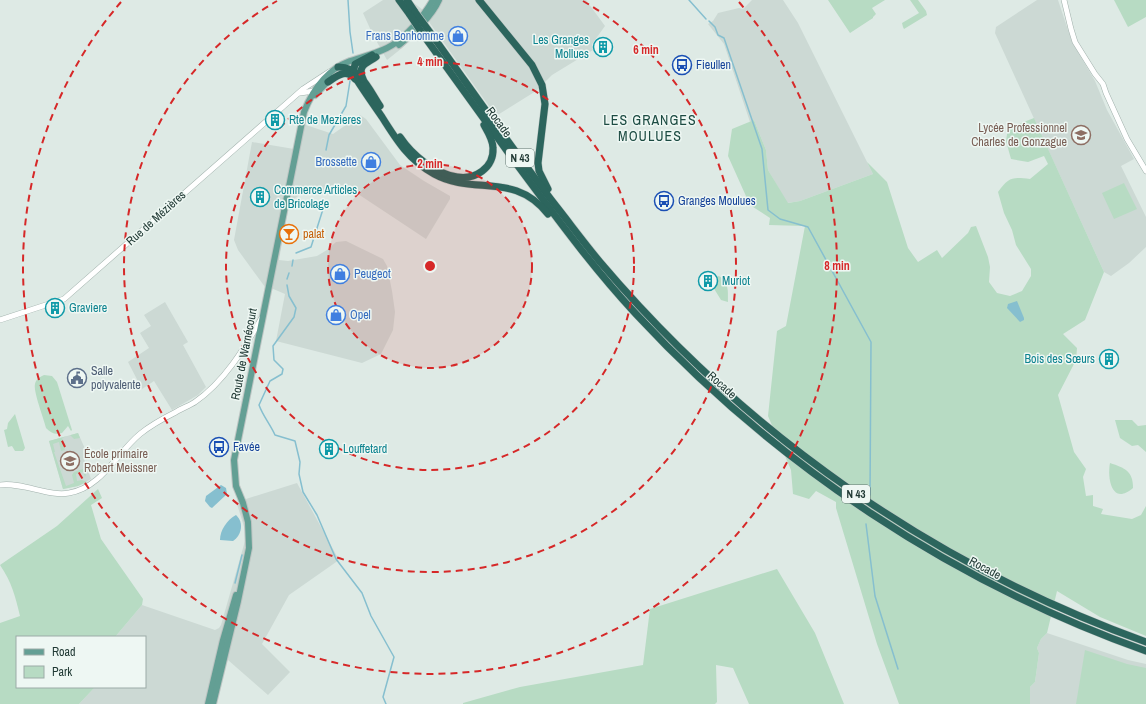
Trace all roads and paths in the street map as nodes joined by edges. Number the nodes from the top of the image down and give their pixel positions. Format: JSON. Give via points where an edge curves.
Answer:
{"nodes":[{"id":1,"x":398,"y":0,"type":"edge"},
{"id":2,"x":407,"y":0,"type":"edge"},
{"id":3,"x":433,"y":0,"type":"edge"},
{"id":4,"x":439,"y":0,"type":"edge"},
{"id":5,"x":479,"y":0,"type":"edge"},
{"id":6,"x":1064,"y":0,"type":"edge"},
{"id":7,"x":412,"y":14,"type":"junction"},
{"id":8,"x":374,"y":56,"type":"junction"},
{"id":9,"x":353,"y":65,"type":"junction"},
{"id":10,"x":337,"y":68,"type":"junction"},
{"id":11,"x":328,"y":82,"type":"junction"},
{"id":12,"x":362,"y":84,"type":"junction"},
{"id":13,"x":304,"y":88,"type":"junction"},
{"id":14,"x":315,"y":92,"type":"junction"},
{"id":15,"x":299,"y":93,"type":"junction"},
{"id":16,"x":467,"y":96,"type":"junction"},
{"id":17,"x":308,"y":101,"type":"junction"},
{"id":18,"x":300,"y":136,"type":"junction"},
{"id":19,"x":1146,"y":171,"type":"edge"},
{"id":20,"x":562,"y":226,"type":"junction"},
{"id":21,"x":585,"y":244,"type":"junction"},
{"id":22,"x":262,"y":317,"type":"junction"},
{"id":23,"x":0,"y":320,"type":"edge"},
{"id":24,"x":0,"y":485,"type":"edge"},
{"id":25,"x":242,"y":577,"type":"junction"},
{"id":26,"x":1146,"y":642,"type":"edge"},
{"id":27,"x":1146,"y":652,"type":"edge"},
{"id":28,"x":208,"y":704,"type":"edge"},
{"id":29,"x":213,"y":704,"type":"edge"}],
"edges":[{"from":1,"to":7,"type":"highway","name":"Rocade"},
{"from":2,"to":7,"type":"highway","number":"N 43"},
{"from":3,"to":8,"type":"main road","via":[[401,38]]},
{"from":4,"to":8,"type":"main road","via":[[410,36],[389,52]]},
{"from":5,"to":21,"type":"highway","via":[[532,65],[542,85],[546,104],[539,171]]},
{"from":6,"to":19,"type":"street","via":[[1070,29],[1076,42],[1103,84],[1121,127]]},
{"from":7,"to":16,"type":"highway","name":"Rocade","number":"N 43","bridge":true,"via":[[424,36]]},
{"from":7,"to":21,"type":"highway","number":"N 43","bridge":true,"via":[[432,35]]},
{"from":8,"to":9,"type":"highway"},
{"from":8,"to":12,"type":"highway","via":[[363,65]]},
{"from":9,"to":10,"type":"highway"},
{"from":9,"to":11,"type":"main road","name":"Route de Warnécourt","via":[[334,75]]},
{"from":9,"to":12,"type":"highway"},
{"from":10,"to":13,"type":"street","name":"Rue de Mézières"},
{"from":10,"to":14,"type":"main road","name":"Route de Warnécourt","via":[[320,82]]},
{"from":11,"to":12,"type":"highway","via":[[344,73]]},
{"from":11,"to":14,"type":"main road","name":"Route de Warnécourt"},
{"from":12,"to":16,"type":"highway","via":[[412,152],[437,170],[458,177],[470,177],[481,172],[490,163],[493,148],[488,132]]},
{"from":12,"to":20,"type":"highway","via":[[403,150],[425,169],[458,183],[488,184],[514,189],[535,200]]},
{"from":13,"to":14,"type":"street","via":[[311,87]]},
{"from":13,"to":15,"type":"street","name":"Rue de Mézières"},
{"from":14,"to":15,"type":"street"},
{"from":14,"to":17,"type":"main road","name":"Route de Warnécourt"},
{"from":14,"to":18,"type":"main road","name":"Route de Warnécourt"},
{"from":15,"to":17,"type":"street","via":[[307,94]]},
{"from":15,"to":23,"type":"street","name":"Rue de Mézières","via":[[64,299]]},
{"from":16,"to":20,"type":"highway","name":"Rocade","number":"N 43"},
{"from":17,"to":18,"type":"main road","name":"Route de Warnécourt"},
{"from":18,"to":22,"type":"main road","name":"Route de Warnécourt"},
{"from":20,"to":27,"type":"highway","name":"Rocade","number":"N 43","via":[[636,314],[701,381],[760,433],[823,481],[878,519],[989,584],[1067,620]]},
{"from":21,"to":26,"type":"highway","number":"N 43","via":[[650,318],[708,375],[765,425],[826,473],[881,511],[993,576],[1070,612]]},
{"from":22,"to":24,"type":"street","via":[[234,363],[206,393],[141,433],[94,481],[68,494],[10,484]]},
{"from":22,"to":25,"type":"main road","name":"Route de Warnécourt","via":[[234,460],[236,486],[245,510],[249,534],[249,548]]},
{"from":25,"to":28,"type":"main road","name":"Route de Warnécourt","via":[[223,640]]},
{"from":25,"to":29,"type":"main road","name":"Route de Warnécourt"}]}
